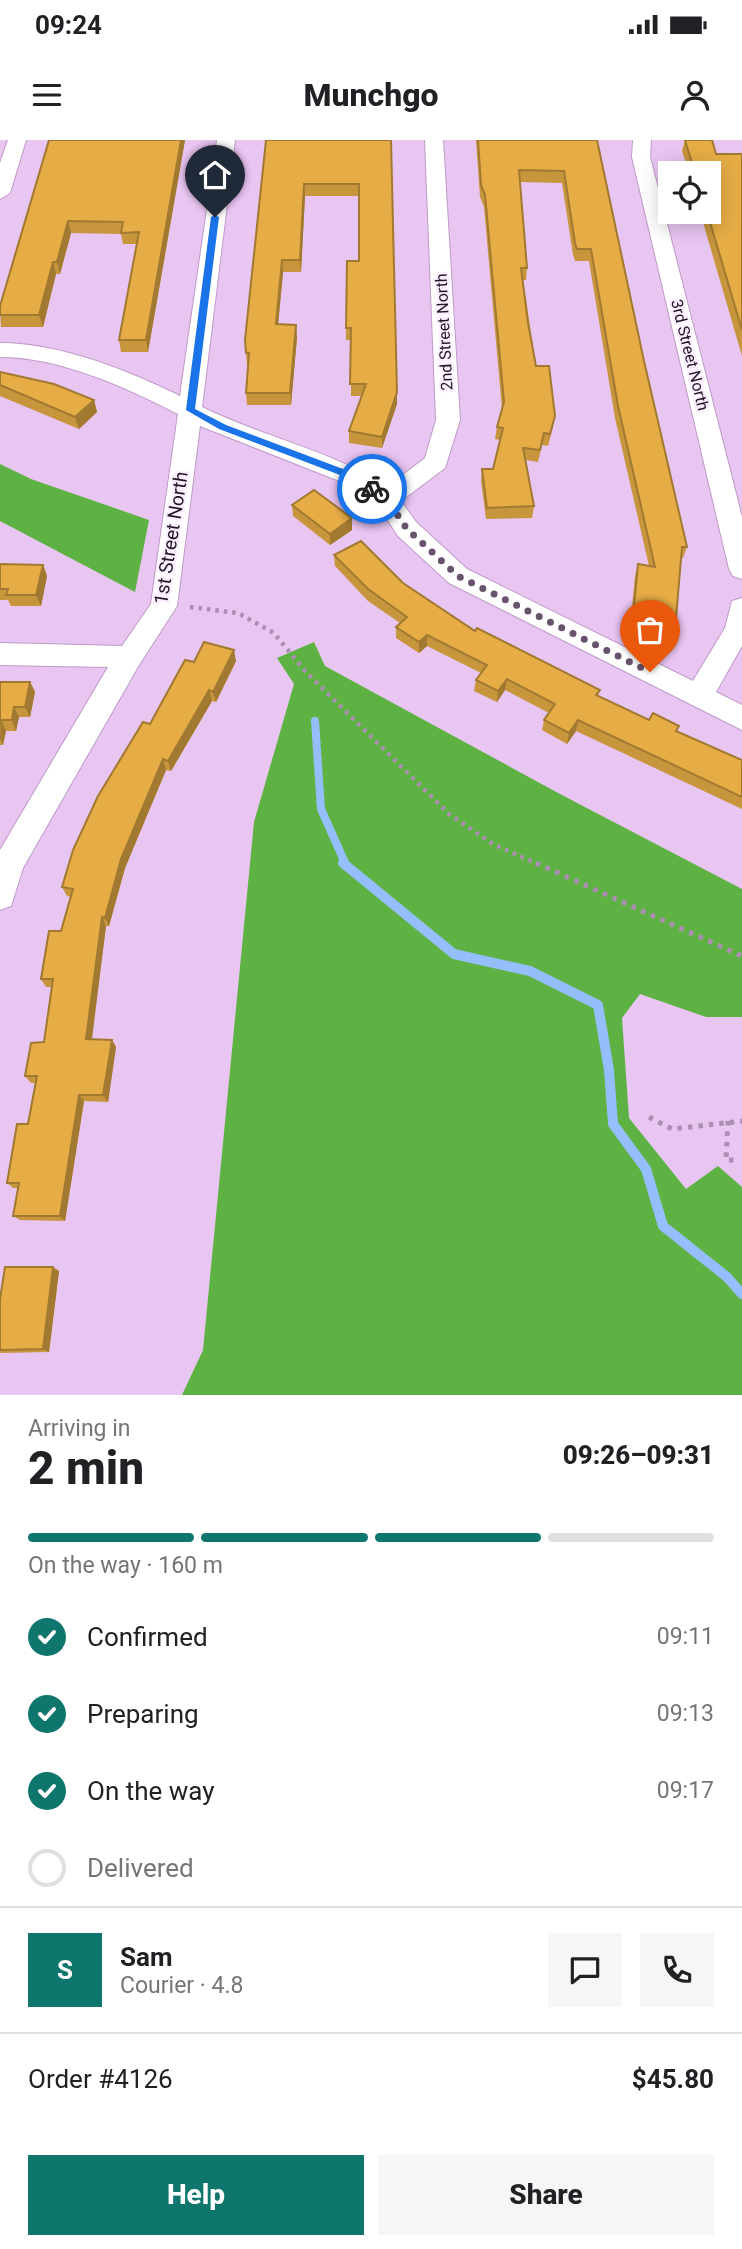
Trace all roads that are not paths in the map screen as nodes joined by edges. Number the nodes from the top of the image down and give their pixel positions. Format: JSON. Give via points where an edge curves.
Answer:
{"nodes":[{"id":1,"x":17,"y":140,"type":"edge"},
{"id":2,"x":226,"y":140,"type":"edge"},
{"id":3,"x":434,"y":140,"type":"edge"},
{"id":4,"x":642,"y":140,"type":"edge"},
{"id":5,"x":0,"y":193,"type":"edge"},
{"id":6,"x":0,"y":350,"type":"edge"},
{"id":7,"x":191,"y":410,"type":"junction"},
{"id":8,"x":387,"y":499,"type":"junction"},
{"id":9,"x":742,"y":569,"type":"edge"},
{"id":10,"x":742,"y":608,"type":"edge"},
{"id":11,"x":0,"y":654,"type":"edge"},
{"id":12,"x":129,"y":657,"type":"junction"},
{"id":13,"x":699,"y":696,"type":"junction"},
{"id":14,"x":742,"y":718,"type":"edge"},
{"id":15,"x":0,"y":896,"type":"edge"}],
"edges":[{"from":1,"to":5,"type":"street"},
{"from":2,"to":7,"type":"street","name":"1st Street North"},
{"from":3,"to":8,"type":"street","name":"2nd Street North","via":[[448,420],[436,462]]},
{"from":4,"to":9,"type":"street","name":"3rd Street North","via":[[641,157]]},
{"from":6,"to":7,"type":"street","via":[[80,365]]},
{"from":7,"to":8,"type":"street","via":[[222,427],[356,478]]},
{"from":7,"to":12,"type":"street","name":"1st Street North","via":[[164,606]]},
{"from":8,"to":13,"type":"street","via":[[407,529],[458,576]]},
{"from":10,"to":13,"type":"street","via":[[738,629]]},
{"from":11,"to":12,"type":"street"},
{"from":12,"to":15,"type":"street","name":"1st Street North","via":[[8,865]]},
{"from":13,"to":14,"type":"street"}]}
